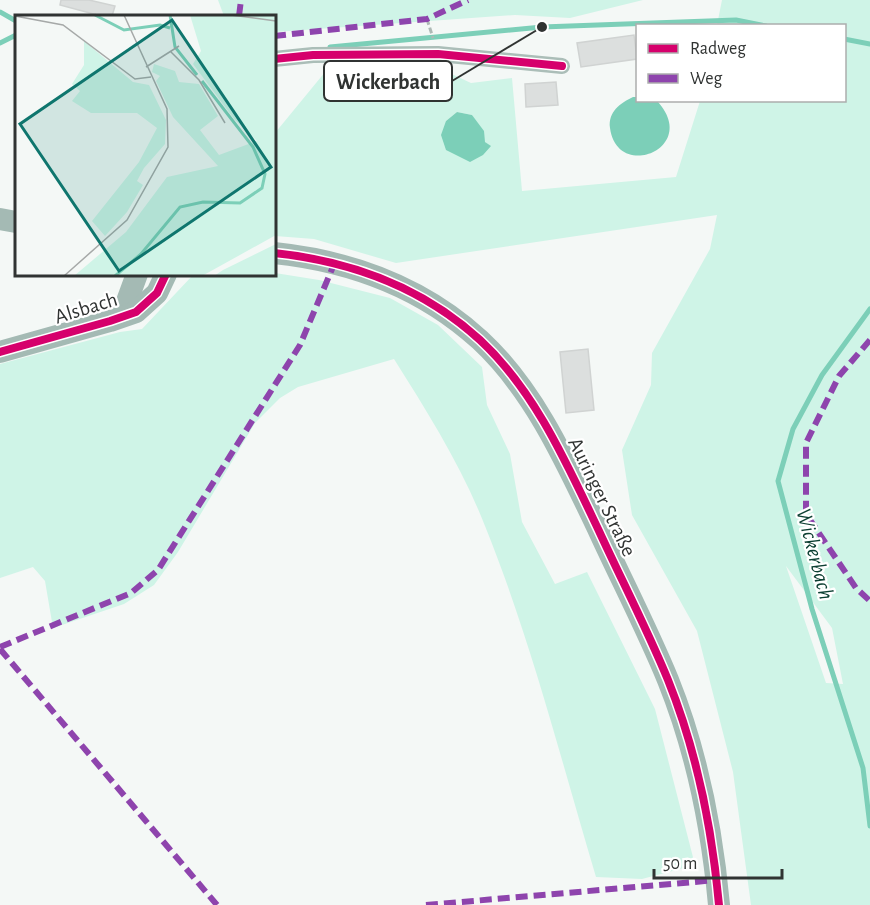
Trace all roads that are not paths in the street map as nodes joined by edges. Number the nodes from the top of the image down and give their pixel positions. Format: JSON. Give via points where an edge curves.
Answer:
{"nodes":[{"id":1,"x":276,"y":59,"type":"edge"},
{"id":2,"x":562,"y":66,"type":"dead end"},
{"id":3,"x":0,"y":219,"type":"edge"},
{"id":4,"x":15,"y":222,"type":"edge"},
{"id":5,"x":276,"y":253,"type":"edge"},
{"id":6,"x":137,"y":276,"type":"edge"},
{"id":7,"x":165,"y":276,"type":"edge"},
{"id":8,"x":110,"y":321,"type":"junction"},
{"id":9,"x":0,"y":352,"type":"edge"},
{"id":10,"x":719,"y":905,"type":"edge"}],
"edges":[{"from":1,"to":2,"type":"street","via":[[438,54]]},
{"from":3,"to":4,"type":"street"},
{"from":5,"to":10,"type":"street","name":"Auringer Straße","via":[[344,264],[424,298],[480,340],[525,393],[571,471],[668,680],[698,774],[711,832]]},
{"from":6,"to":8,"type":"street","name":"Alsbach","via":[[126,304]]},
{"from":7,"to":8,"type":"street","name":"Alsbach","via":[[157,293],[136,312]]},
{"from":8,"to":9,"type":"street","name":"Alsbach"}]}
